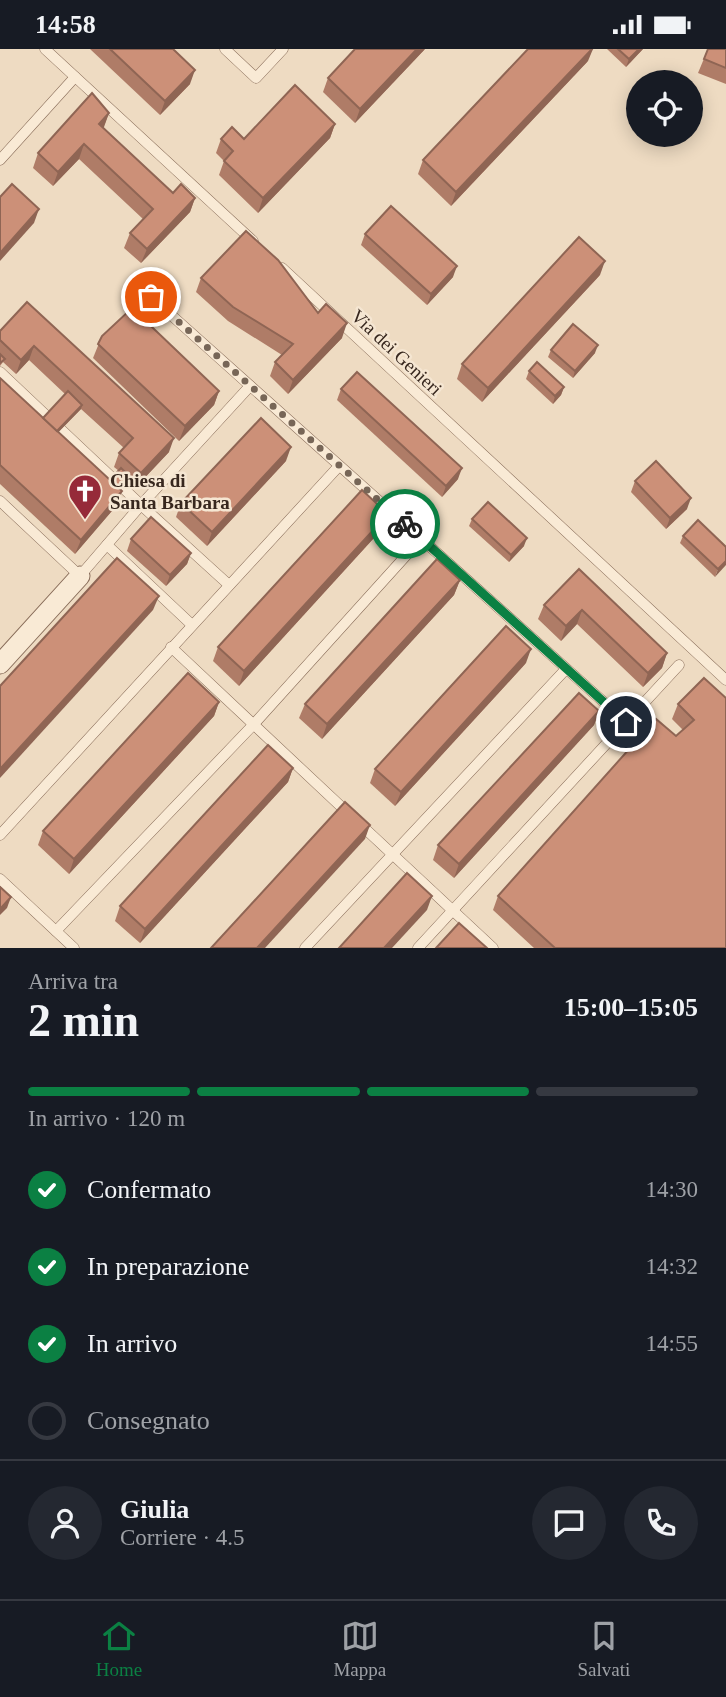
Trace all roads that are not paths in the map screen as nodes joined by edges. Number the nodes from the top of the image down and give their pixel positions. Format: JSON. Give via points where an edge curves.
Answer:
{"nodes":[{"id":1,"x":45,"y":49,"type":"edge"},
{"id":2,"x":225,"y":49,"type":"edge"},
{"id":3,"x":283,"y":49,"type":"edge"},
{"id":4,"x":75,"y":77,"type":"junction"},
{"id":5,"x":0,"y":160,"type":"edge"},
{"id":6,"x":258,"y":246,"type":"edge"},
{"id":7,"x":278,"y":265,"type":"edge"},
{"id":8,"x":151,"y":297,"type":"dead end"},
{"id":9,"x":0,"y":372,"type":"edge"},
{"id":10,"x":250,"y":386,"type":"junction"},
{"id":11,"x":340,"y":466,"type":"junction"},
{"id":12,"x":0,"y":501,"type":"edge"},
{"id":13,"x":141,"y":505,"type":"junction"},
{"id":14,"x":421,"y":539,"type":"junction"},
{"id":15,"x":107,"y":545,"type":"junction"},
{"id":16,"x":80,"y":576,"type":"junction"},
{"id":17,"x":229,"y":585,"type":"junction"},
{"id":18,"x":192,"y":625,"type":"junction"},
{"id":19,"x":171,"y":647,"type":"junction"},
{"id":20,"x":0,"y":664,"type":"edge"},
{"id":21,"x":679,"y":664,"type":"dead end"},
{"id":22,"x":566,"y":669,"type":"junction"},
{"id":23,"x":726,"y":680,"type":"edge"},
{"id":24,"x":626,"y":722,"type":"junction"},
{"id":25,"x":254,"y":723,"type":"junction"},
{"id":26,"x":0,"y":835,"type":"edge"},
{"id":27,"x":391,"y":853,"type":"junction"},
{"id":28,"x":0,"y":879,"type":"edge"},
{"id":29,"x":454,"y":911,"type":"junction"},
{"id":30,"x":56,"y":931,"type":"junction"},
{"id":31,"x":74,"y":948,"type":"edge"},
{"id":32,"x":305,"y":948,"type":"edge"},
{"id":33,"x":418,"y":948,"type":"edge"},
{"id":34,"x":493,"y":948,"type":"edge"}],
"edges":[{"from":1,"to":4,"type":"lane"},
{"from":2,"to":3,"type":"lane","via":[[256,78]]},
{"from":4,"to":5,"type":"lane"},
{"from":4,"to":6,"type":"lane"},
{"from":7,"to":23,"type":"lane","name":"Via dei Genieri"},
{"from":8,"to":10,"type":"lane"},
{"from":9,"to":13,"type":"lane"},
{"from":10,"to":11,"type":"lane"},
{"from":10,"to":13,"type":"lane"},
{"from":11,"to":14,"type":"lane"},
{"from":11,"to":17,"type":"lane"},
{"from":12,"to":16,"type":"lane"},
{"from":13,"to":15,"type":"lane"},
{"from":13,"to":17,"type":"lane"},
{"from":14,"to":22,"type":"lane"},
{"from":14,"to":25,"type":"lane"},
{"from":15,"to":16,"type":"lane"},
{"from":15,"to":18,"type":"lane"},
{"from":16,"to":20,"type":"street"},
{"from":17,"to":18,"type":"lane"},
{"from":18,"to":19,"type":"lane"},
{"from":19,"to":25,"type":"lane"},
{"from":19,"to":26,"type":"lane"},
{"from":21,"to":24,"type":"lane"},
{"from":22,"to":24,"type":"lane"},
{"from":22,"to":27,"type":"lane"},
{"from":24,"to":29,"type":"lane"},
{"from":25,"to":27,"type":"lane"},
{"from":25,"to":30,"type":"lane"},
{"from":27,"to":29,"type":"lane"},
{"from":27,"to":32,"type":"lane"},
{"from":28,"to":30,"type":"lane"},
{"from":29,"to":33,"type":"lane"},
{"from":29,"to":34,"type":"lane"},
{"from":30,"to":31,"type":"lane"}]}
